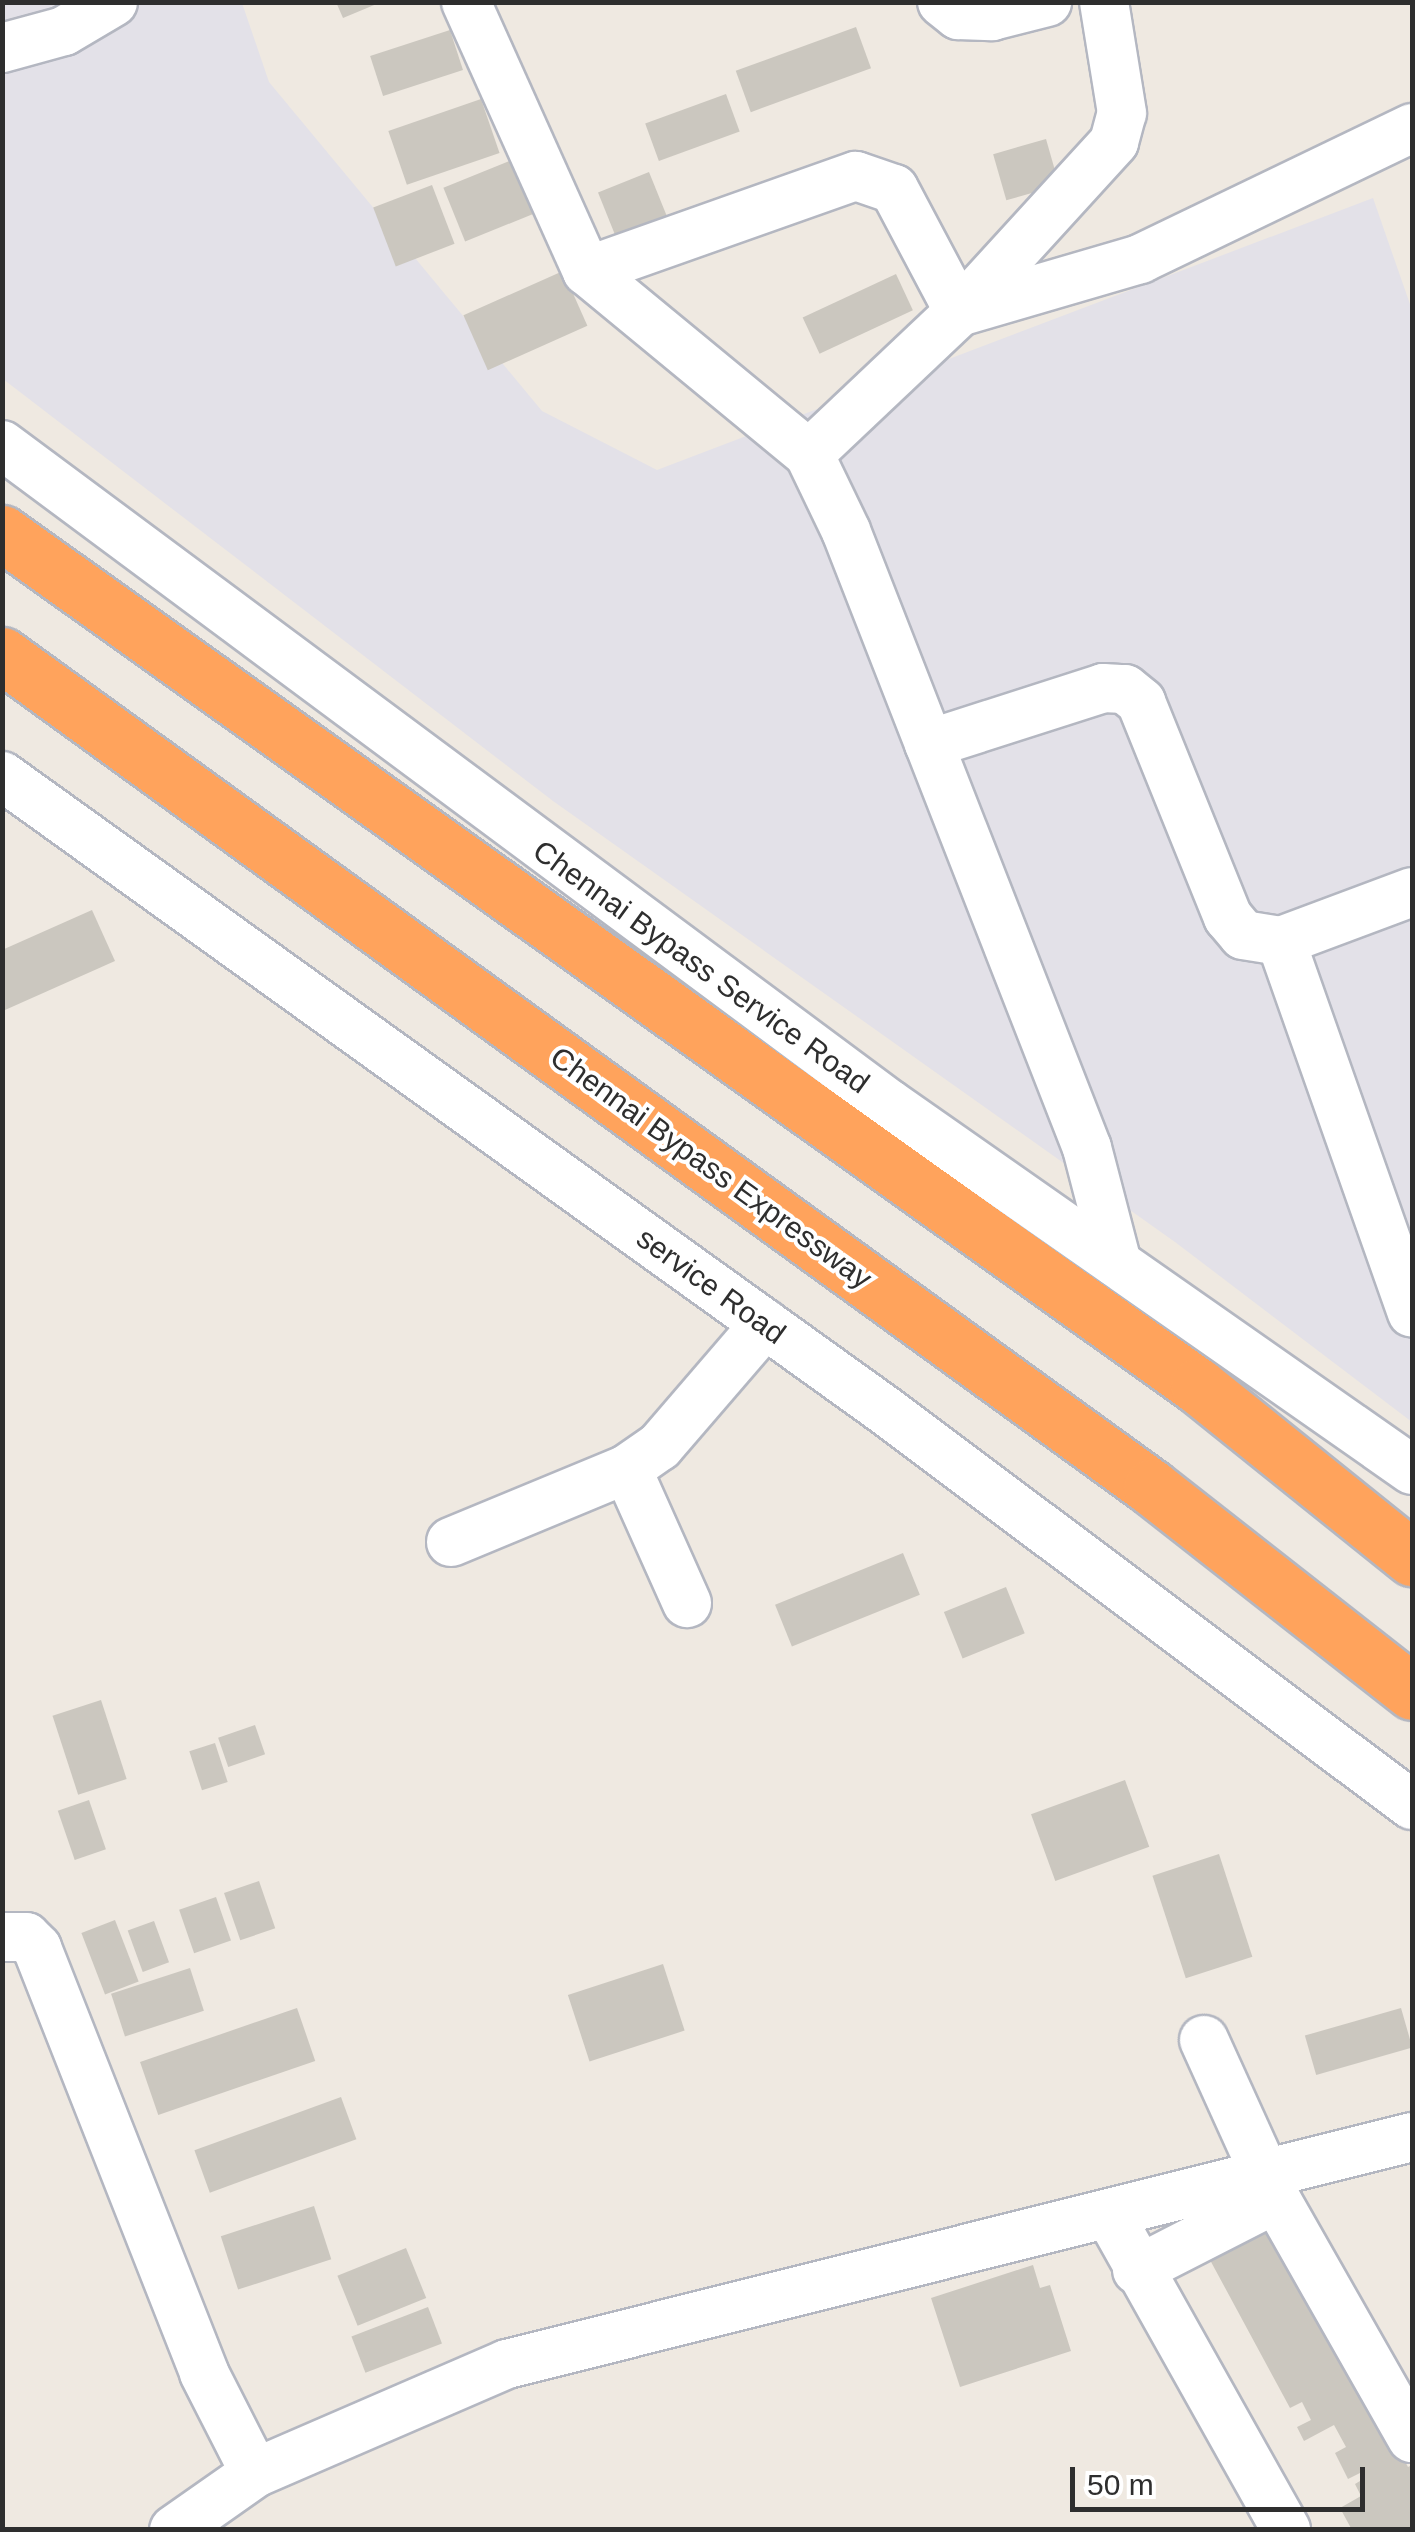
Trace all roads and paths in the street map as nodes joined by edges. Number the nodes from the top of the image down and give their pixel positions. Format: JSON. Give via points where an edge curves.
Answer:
{"nodes":[{"id":1,"x":112,"y":2,"type":"edge"},
{"id":2,"x":466,"y":2,"type":"edge"},
{"id":3,"x":942,"y":2,"type":"edge"},
{"id":4,"x":1046,"y":2,"type":"edge"},
{"id":5,"x":1104,"y":2,"type":"edge"},
{"id":6,"x":2,"y":48,"type":"edge"},
{"id":7,"x":1412,"y":128,"type":"edge"},
{"id":8,"x":587,"y":272,"type":"junction"},
{"id":9,"x":959,"y":312,"type":"junction"},
{"id":10,"x":2,"y":446,"type":"edge"},
{"id":11,"x":809,"y":454,"type":"junction"},
{"id":12,"x":2,"y":533,"type":"edge"},
{"id":13,"x":2,"y":654,"type":"edge"},
{"id":14,"x":929,"y":744,"type":"junction"},
{"id":15,"x":2,"y":776,"type":"edge"},
{"id":16,"x":1412,"y":892,"type":"edge"},
{"id":17,"x":1281,"y":941,"type":"junction"},
{"id":18,"x":1118,"y":1264,"type":"junction"},
{"id":19,"x":1412,"y":1313,"type":"edge"},
{"id":20,"x":765,"y":1324,"type":"junction"},
{"id":21,"x":627,"y":1469,"type":"junction"},
{"id":22,"x":1412,"y":1470,"type":"edge"},
{"id":23,"x":451,"y":1542,"type":"dead end"},
{"id":24,"x":1412,"y":1558,"type":"edge"},
{"id":25,"x":686,"y":1603,"type":"dead end"},
{"id":26,"x":1412,"y":1692,"type":"edge"},
{"id":27,"x":1412,"y":1806,"type":"edge"},
{"id":28,"x":2,"y":1936,"type":"edge"},
{"id":29,"x":1204,"y":2040,"type":"dead end"},
{"id":30,"x":1412,"y":2137,"type":"edge"},
{"id":31,"x":1269,"y":2185,"type":"junction"},
{"id":32,"x":1109,"y":2214,"type":"junction"},
{"id":33,"x":1137,"y":2270,"type":"junction"},
{"id":34,"x":1412,"y":2438,"type":"edge"},
{"id":35,"x":254,"y":2472,"type":"junction"},
{"id":36,"x":185,"y":2527,"type":"edge"},
{"id":37,"x":1286,"y":2530,"type":"edge"}],
"edges":[{"from":1,"to":6,"type":"street","via":[[64,31]]},
{"from":2,"to":8,"type":"street"},
{"from":3,"to":4,"type":"street","via":[[958,15],[992,16]]},
{"from":5,"to":9,"type":"street","via":[[1122,113],[1114,142]]},
{"from":7,"to":9,"type":"street","via":[[1140,260]]},
{"from":8,"to":9,"type":"street","via":[[856,176],[894,189]]},
{"from":8,"to":11,"type":"street"},
{"from":9,"to":11,"type":"street"},
{"from":10,"to":18,"type":"street","name":"Chennai Bypass Service Road","via":[[458,790]]},
{"from":11,"to":14,"type":"street"},
{"from":12,"to":24,"type":"highway","via":[[1198,1386]]},
{"from":13,"to":26,"type":"highway","name":"Chennai Bypass Expressway","via":[[1152,1487]]},
{"from":14,"to":17,"type":"street","via":[[1104,688],[1125,689],[1141,702],[1228,917],[1258,942]]},
{"from":14,"to":18,"type":"street","via":[[1087,1148]]},
{"from":15,"to":20,"type":"street","name":"service Road"},
{"from":16,"to":17,"type":"street"},
{"from":17,"to":19,"type":"street"},
{"from":18,"to":22,"type":"street","name":"Chennai Bypass Service Road"},
{"from":20,"to":21,"type":"street","via":[[660,1446]]},
{"from":20,"to":27,"type":"street","name":"service Road"},
{"from":21,"to":23,"type":"street"},
{"from":21,"to":25,"type":"street"},
{"from":28,"to":35,"type":"street","via":[[26,1938],[37,1948],[204,2373]]},
{"from":29,"to":31,"type":"street"},
{"from":30,"to":31,"type":"street"},
{"from":31,"to":32,"type":"street"},
{"from":31,"to":33,"type":"street"},
{"from":31,"to":34,"type":"street"},
{"from":32,"to":33,"type":"street"},
{"from":32,"to":35,"type":"street","via":[[507,2364]]},
{"from":33,"to":37,"type":"street"},
{"from":35,"to":36,"type":"street"}]}
